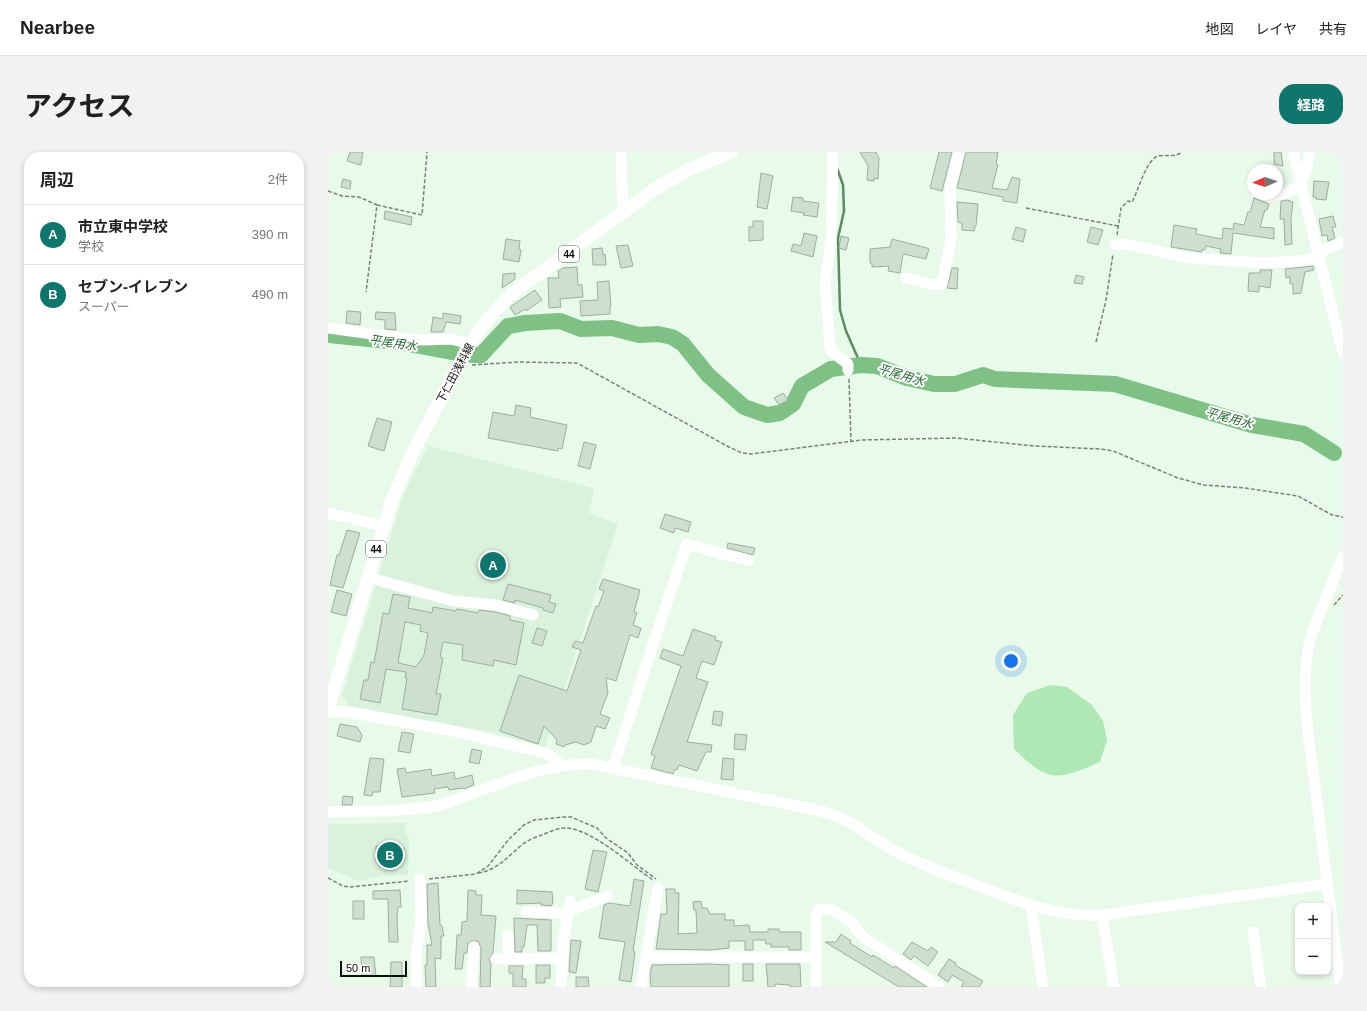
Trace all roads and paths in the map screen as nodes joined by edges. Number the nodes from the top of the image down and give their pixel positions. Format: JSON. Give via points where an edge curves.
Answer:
{"nodes":[{"id":1,"x":427,"y":152,"type":"edge"},
{"id":2,"x":621,"y":152,"type":"edge"},
{"id":3,"x":732,"y":152,"type":"edge"},
{"id":4,"x":833,"y":152,"type":"edge"},
{"id":5,"x":958,"y":152,"type":"edge"},
{"id":6,"x":1293,"y":152,"type":"edge"},
{"id":7,"x":1309,"y":152,"type":"edge"},
{"id":8,"x":1301,"y":184,"type":"junction"},
{"id":9,"x":328,"y":190,"type":"edge"},
{"id":10,"x":1283,"y":193,"type":"edge"},
{"id":11,"x":377,"y":205,"type":"junction"},
{"id":12,"x":1026,"y":208,"type":"dead end"},
{"id":13,"x":623,"y":212,"type":"junction"},
{"id":14,"x":1118,"y":226,"type":"dead end"},
{"id":15,"x":1343,"y":242,"type":"edge"},
{"id":16,"x":1114,"y":245,"type":"dead end"},
{"id":17,"x":1318,"y":254,"type":"junction"},
{"id":18,"x":906,"y":278,"type":"dead end"},
{"id":19,"x":366,"y":292,"type":"dead end"},
{"id":20,"x":328,"y":328,"type":"edge"},
{"id":21,"x":470,"y":344,"type":"junction"},
{"id":22,"x":1343,"y":353,"type":"edge"},
{"id":23,"x":848,"y":367,"type":"joint"},
{"id":24,"x":458,"y":368,"type":"junction"},
{"id":25,"x":851,"y":441,"type":"junction"},
{"id":26,"x":328,"y":513,"type":"edge"},
{"id":27,"x":1343,"y":517,"type":"edge"},
{"id":28,"x":383,"y":526,"type":"junction"},
{"id":29,"x":1343,"y":556,"type":"edge"},
{"id":30,"x":749,"y":560,"type":"dead end"},
{"id":31,"x":367,"y":577,"type":"junction"},
{"id":32,"x":533,"y":615,"type":"dead end"},
{"id":33,"x":328,"y":710,"type":"edge"},
{"id":34,"x":561,"y":766,"type":"junction"},
{"id":35,"x":613,"y":768,"type":"junction"},
{"id":36,"x":328,"y":812,"type":"edge"},
{"id":37,"x":476,"y":874,"type":"junction"},
{"id":38,"x":328,"y":878,"type":"edge"},
{"id":39,"x":420,"y":879,"type":"junction"},
{"id":40,"x":1327,"y":884,"type":"junction"},
{"id":41,"x":658,"y":888,"type":"junction"},
{"id":42,"x":607,"y":896,"type":"dead end"},
{"id":43,"x":1032,"y":906,"type":"junction"},
{"id":44,"x":569,"y":907,"type":"junction"},
{"id":45,"x":526,"y":912,"type":"dead end"},
{"id":46,"x":1102,"y":915,"type":"junction"},
{"id":47,"x":1253,"y":932,"type":"dead end"},
{"id":48,"x":508,"y":935,"type":"dead end"},
{"id":49,"x":474,"y":947,"type":"dead end"},
{"id":50,"x":646,"y":957,"type":"junction"},
{"id":51,"x":816,"y":957,"type":"junction"},
{"id":52,"x":562,"y":958,"type":"junction"},
{"id":53,"x":496,"y":959,"type":"dead end"},
{"id":54,"x":508,"y":959,"type":"junction"},
{"id":55,"x":935,"y":986,"type":"edge"},
{"id":56,"x":417,"y":987,"type":"edge"},
{"id":57,"x":471,"y":987,"type":"edge"},
{"id":58,"x":561,"y":987,"type":"edge"},
{"id":59,"x":641,"y":987,"type":"edge"},
{"id":60,"x":816,"y":987,"type":"edge"},
{"id":61,"x":1043,"y":987,"type":"edge"},
{"id":62,"x":1114,"y":987,"type":"edge"},
{"id":63,"x":1261,"y":987,"type":"edge"},
{"id":64,"x":1341,"y":987,"type":"edge"}],
"edges":[{"from":1,"to":11,"type":"path","via":[[422,215]]},
{"from":2,"to":13,"type":"street"},
{"from":3,"to":13,"type":"main road","name":"下仁田浅科線","number":"44","via":[[674,177]]},
{"from":4,"to":23,"type":"street","via":[[831,239],[825,290],[830,348]]},
{"from":5,"to":18,"type":"street","via":[[950,189],[951,239],[942,284],[935,285]]},
{"from":6,"to":8,"type":"street"},
{"from":7,"to":8,"type":"street","via":[[1306,176]]},
{"from":8,"to":10,"type":"street","via":[[1294,190]]},
{"from":8,"to":17,"type":"street"},
{"from":9,"to":11,"type":"path","via":[[342,196],[358,197]]},
{"from":11,"to":19,"type":"path"},
{"from":12,"to":14,"type":"path"},
{"from":13,"to":21,"type":"main road","name":"下仁田浅科線","number":"44","via":[[514,292],[496,309]]},
{"from":15,"to":17,"type":"street"},
{"from":16,"to":17,"type":"street","via":[[1126,244],[1188,258],[1263,263],[1313,259]]},
{"from":17,"to":22,"type":"street"},
{"from":20,"to":21,"type":"street","via":[[408,339],[451,339]]},
{"from":21,"to":24,"type":"main road","name":"下仁田浅科線","number":"44"},
{"from":23,"to":25,"type":"path"},
{"from":24,"to":25,"type":"path","via":[[518,362],[576,363],[742,452],[762,453]]},
{"from":24,"to":28,"type":"main road","name":"下仁田浅科線","number":"44","via":[[402,476]]},
{"from":25,"to":27,"type":"path","via":[[956,438],[1034,446],[1101,449],[1113,451],[1178,478],[1204,485],[1298,496],[1332,515]]},
{"from":26,"to":28,"type":"street"},
{"from":28,"to":31,"type":"main road","name":"下仁田浅科線","number":"44"},
{"from":29,"to":40,"type":"street","via":[[1312,636],[1308,649],[1306,676],[1308,736]]},
{"from":30,"to":35,"type":"street","via":[[687,544]]},
{"from":31,"to":32,"type":"street","via":[[453,601],[496,605]]},
{"from":31,"to":33,"type":"main road","name":"下仁田浅科線","number":"44"},
{"from":33,"to":34,"type":"street","via":[[453,731],[546,753]]},
{"from":34,"to":35,"type":"street","via":[[590,764]]},
{"from":34,"to":36,"type":"street","via":[[430,807],[414,810]]},
{"from":35,"to":43,"type":"street","via":[[838,816],[880,844],[916,862]]},
{"from":37,"to":39,"type":"path"},
{"from":37,"to":41,"type":"path","via":[[498,866],[524,842],[556,830],[573,829],[589,835],[627,859],[633,867],[655,881]]},
{"from":37,"to":41,"type":"path","via":[[488,866],[524,825],[534,820],[571,817],[597,828],[606,838],[628,853],[637,865],[655,878]]},
{"from":38,"to":39,"type":"path","via":[[342,886],[350,887]]},
{"from":39,"to":56,"type":"street","via":[[421,921],[416,955]]},
{"from":40,"to":46,"type":"street"},
{"from":40,"to":64,"type":"street"},
{"from":41,"to":50,"type":"street"},
{"from":42,"to":44,"type":"street"},
{"from":43,"to":46,"type":"street","via":[[1071,915]]},
{"from":43,"to":61,"type":"street"},
{"from":44,"to":45,"type":"street","via":[[555,914]]},
{"from":44,"to":52,"type":"street"},
{"from":46,"to":62,"type":"street"},
{"from":47,"to":63,"type":"street"},
{"from":48,"to":54,"type":"street"},
{"from":49,"to":57,"type":"street"},
{"from":50,"to":51,"type":"street"},
{"from":50,"to":59,"type":"street"},
{"from":51,"to":55,"type":"street","via":[[816,915],[818,910],[832,910],[851,922],[863,937]]},
{"from":51,"to":60,"type":"street"},
{"from":52,"to":54,"type":"street"},
{"from":52,"to":58,"type":"street"},
{"from":53,"to":54,"type":"street"}]}
